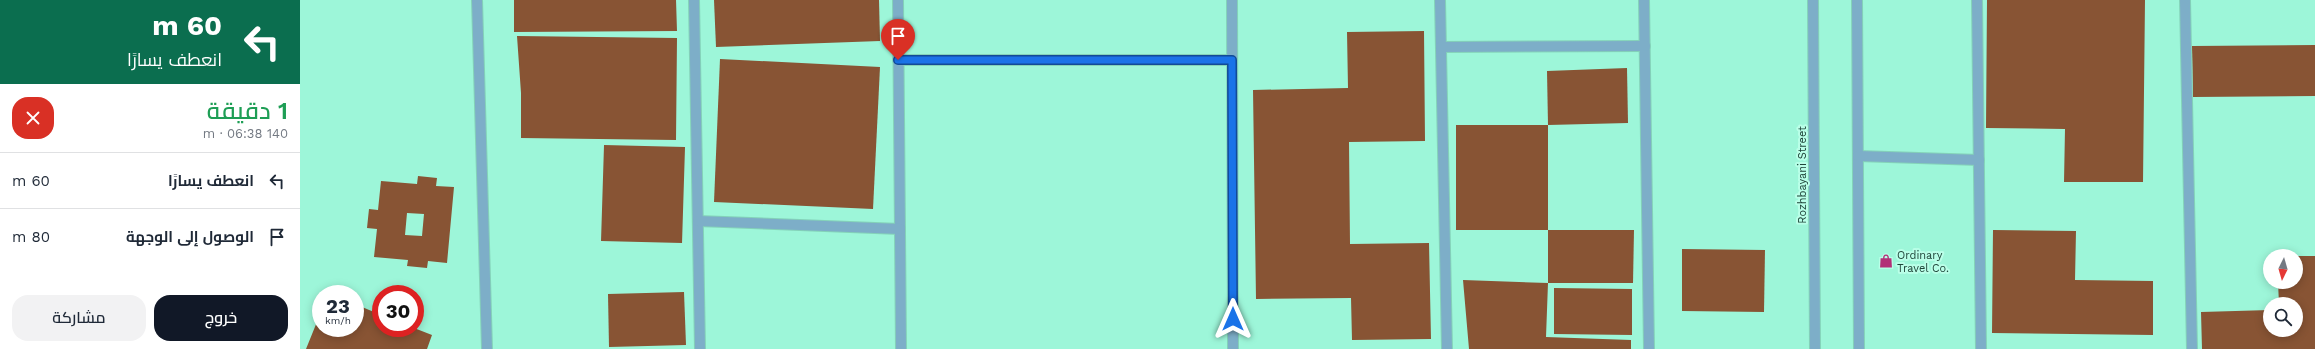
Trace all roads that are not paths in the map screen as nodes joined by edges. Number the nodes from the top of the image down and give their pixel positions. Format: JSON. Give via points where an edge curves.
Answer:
{"nodes":[{"id":1,"x":477,"y":0,"type":"edge"},
{"id":2,"x":694,"y":0,"type":"edge"},
{"id":3,"x":898,"y":0,"type":"edge"},
{"id":4,"x":1232,"y":0,"type":"edge"},
{"id":5,"x":1440,"y":0,"type":"edge"},
{"id":6,"x":1644,"y":0,"type":"edge"},
{"id":7,"x":1813,"y":0,"type":"edge"},
{"id":8,"x":1857,"y":0,"type":"edge"},
{"id":9,"x":1978,"y":0,"type":"edge"},
{"id":10,"x":2185,"y":0,"type":"edge"},
{"id":11,"x":1645,"y":46,"type":"junction"},
{"id":12,"x":1441,"y":47,"type":"junction"},
{"id":13,"x":898,"y":60,"type":"junction"},
{"id":14,"x":1232,"y":60,"type":"junction"},
{"id":15,"x":1858,"y":156,"type":"junction"},
{"id":16,"x":1979,"y":160,"type":"junction"},
{"id":17,"x":698,"y":221,"type":"junction"},
{"id":18,"x":900,"y":229,"type":"junction"},
{"id":19,"x":487,"y":349,"type":"edge"},
{"id":20,"x":700,"y":349,"type":"edge"},
{"id":21,"x":901,"y":349,"type":"edge"},
{"id":22,"x":1233,"y":349,"type":"edge"},
{"id":23,"x":1447,"y":349,"type":"edge"},
{"id":24,"x":1649,"y":349,"type":"edge"},
{"id":25,"x":1815,"y":349,"type":"edge"},
{"id":26,"x":1859,"y":349,"type":"edge"},
{"id":27,"x":1981,"y":349,"type":"edge"},
{"id":28,"x":2192,"y":349,"type":"edge"}],
"edges":[{"from":1,"to":19,"type":"street"},
{"from":2,"to":17,"type":"street"},
{"from":3,"to":13,"type":"street"},
{"from":4,"to":14,"type":"street"},
{"from":5,"to":12,"type":"street"},
{"from":6,"to":11,"type":"street"},
{"from":7,"to":25,"type":"street","name":"Rozhbayani Street"},
{"from":8,"to":15,"type":"street"},
{"from":9,"to":16,"type":"street"},
{"from":10,"to":28,"type":"street"},
{"from":11,"to":12,"type":"street"},
{"from":11,"to":24,"type":"street"},
{"from":12,"to":23,"type":"street"},
{"from":13,"to":14,"type":"street"},
{"from":13,"to":18,"type":"street"},
{"from":14,"to":22,"type":"street"},
{"from":15,"to":16,"type":"street"},
{"from":15,"to":26,"type":"street"},
{"from":16,"to":27,"type":"street"},
{"from":17,"to":18,"type":"street"},
{"from":17,"to":20,"type":"street"},
{"from":18,"to":21,"type":"street"}]}
